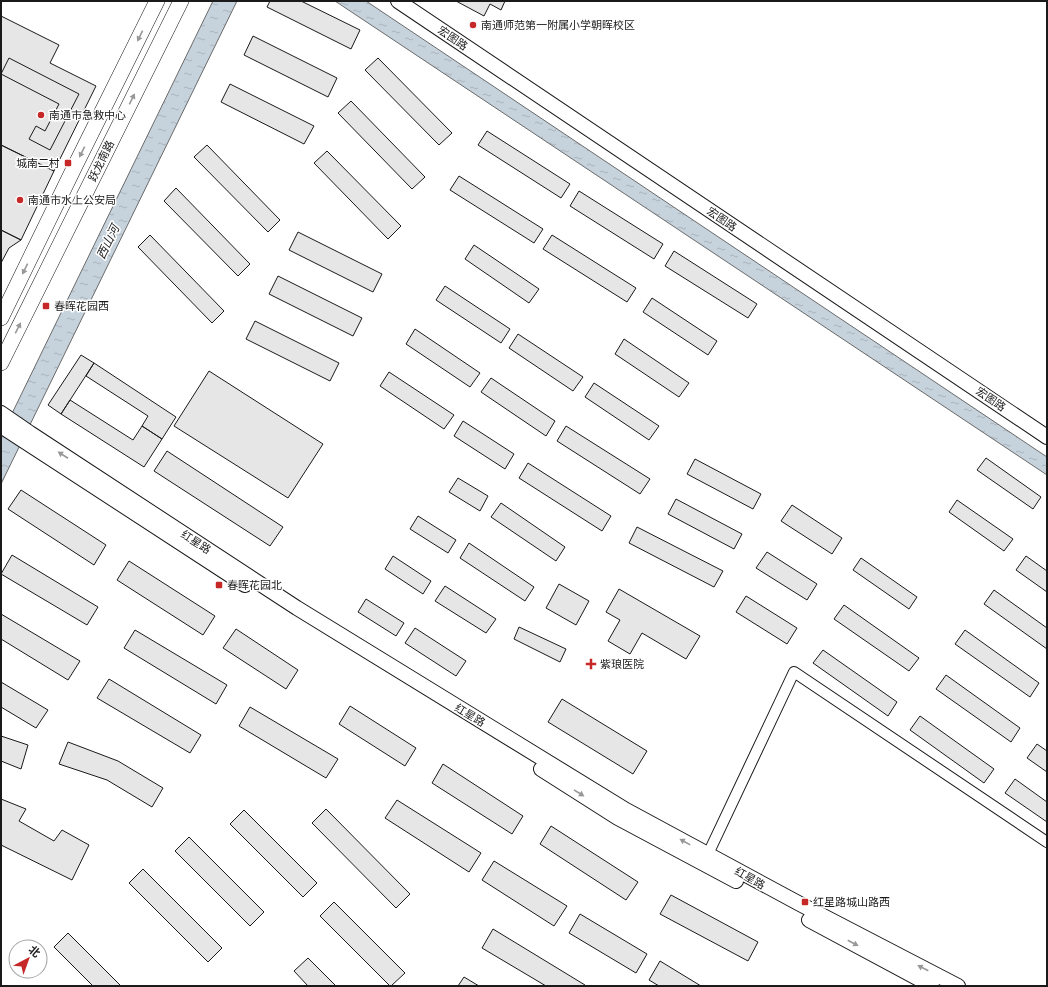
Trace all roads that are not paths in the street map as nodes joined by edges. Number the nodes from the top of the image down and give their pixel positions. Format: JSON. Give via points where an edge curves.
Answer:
{"nodes":[{"id":1,"x":157,"y":1,"type":"edge"},
{"id":2,"x":180,"y":1,"type":"edge"},
{"id":3,"x":398,"y":1,"type":"edge"},
{"id":4,"x":1,"y":318,"type":"edge"},
{"id":5,"x":1,"y":363,"type":"edge"},
{"id":6,"x":2,"y":420,"type":"edge"},
{"id":7,"x":1047,"y":436,"type":"edge"},
{"id":8,"x":28,"y":438,"type":"junction"},
{"id":9,"x":1047,"y":842,"type":"edge"},
{"id":10,"x":708,"y":854,"type":"junction"},
{"id":11,"x":932,"y":986,"type":"edge"},
{"id":12,"x":958,"y":986,"type":"edge"}],
"edges":[{"from":1,"to":4,"type":"main road","name":"跃龙南路","one_way":true},
{"from":5,"to":2,"type":"main road","name":"跃龙南路","one_way":true},
{"from":3,"to":7,"type":"main road","name":"宏图路"},
{"from":6,"to":8,"type":"main road","name":"红星路"},
{"from":10,"to":8,"type":"main road","name":"红星路","one_way":true,"via":[[626,810],[297,608]]},
{"from":8,"to":11,"type":"main road","name":"红星路","one_way":true,"via":[[225,573],[618,818]]},
{"from":9,"to":10,"type":"street","via":[[794,672]]},
{"from":12,"to":10,"type":"main road","name":"红星路","one_way":true}]}
